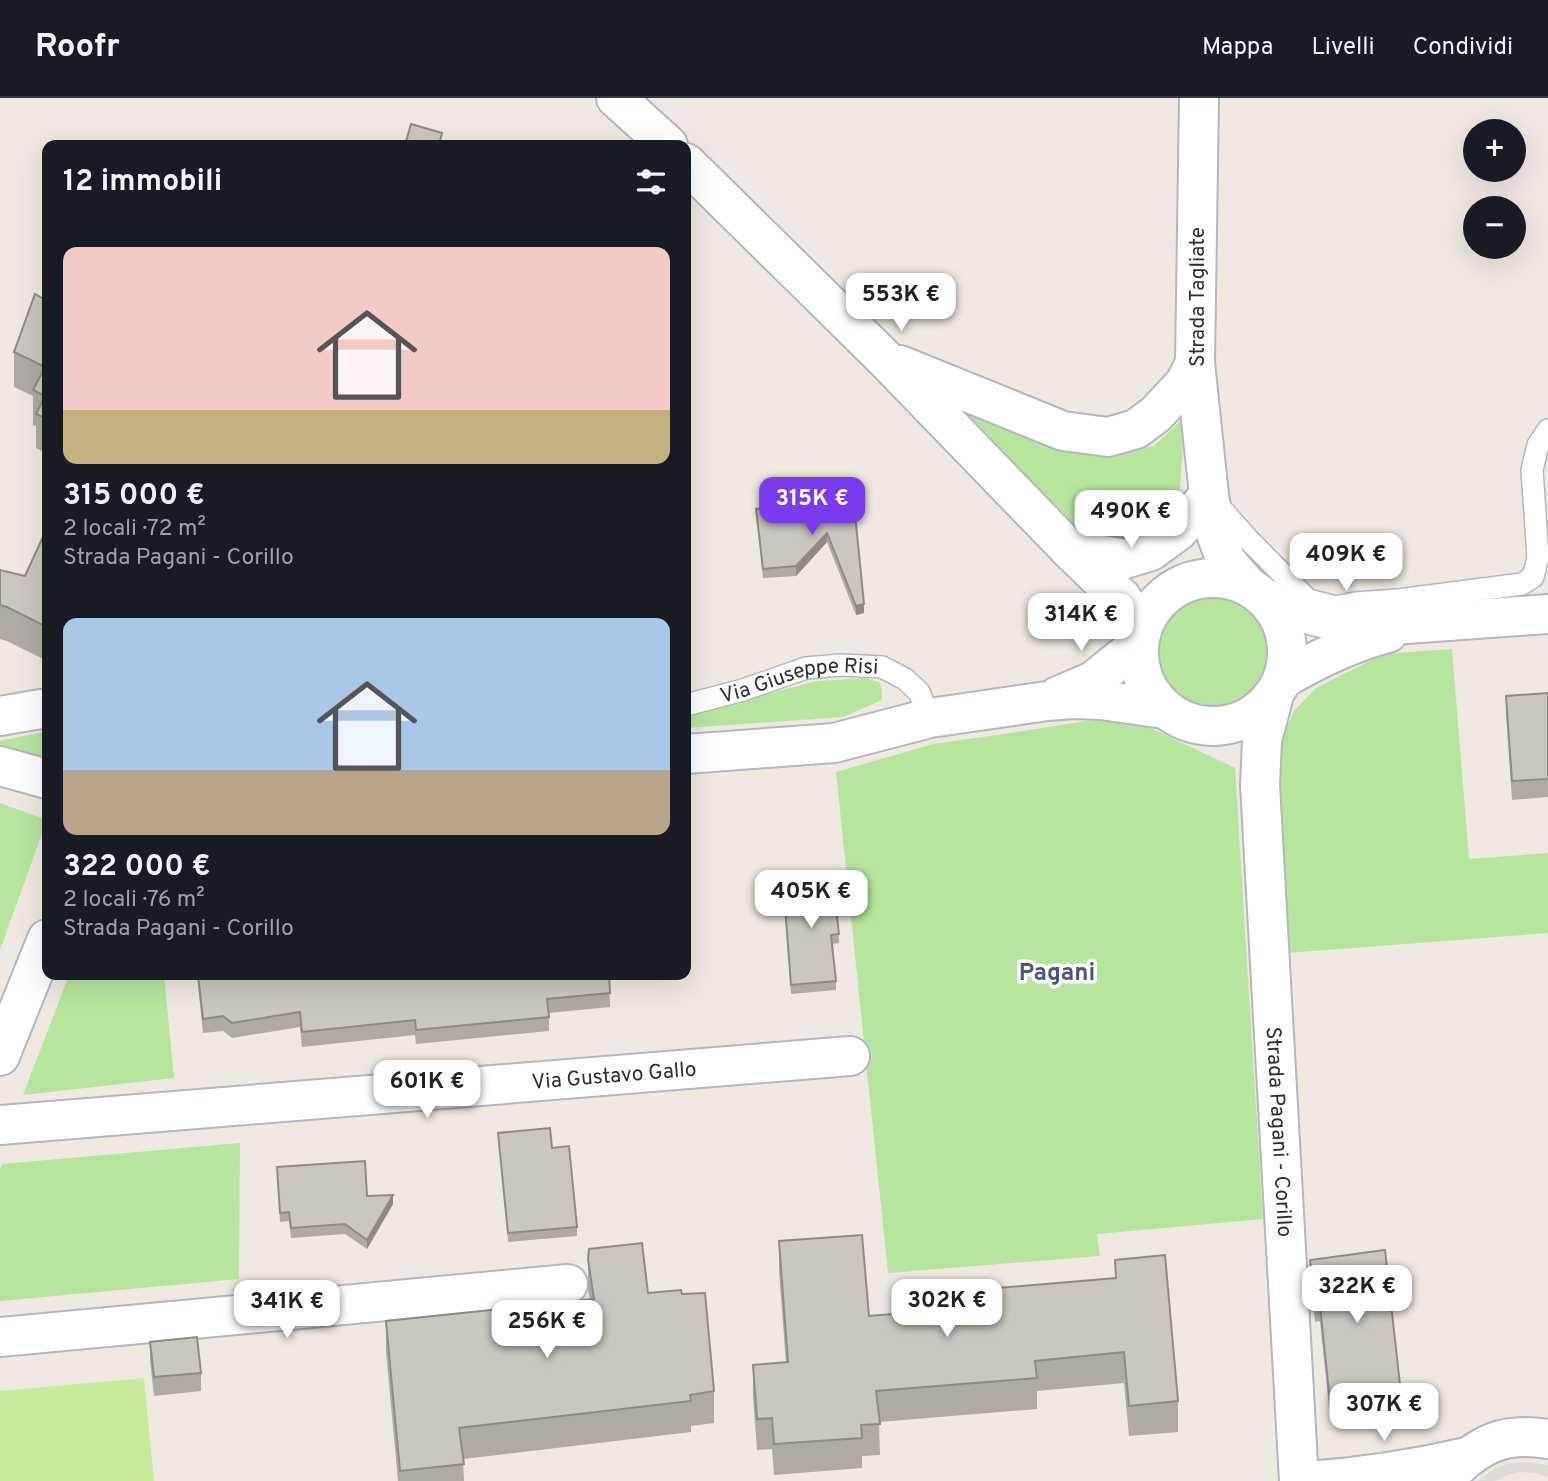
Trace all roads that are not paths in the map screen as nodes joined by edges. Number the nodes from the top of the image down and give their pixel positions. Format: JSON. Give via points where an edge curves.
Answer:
{"nodes":[{"id":1,"x":616,"y":98,"type":"edge"},
{"id":2,"x":1199,"y":98,"type":"edge"},
{"id":3,"x":662,"y":140,"type":"edge"},
{"id":4,"x":691,"y":168,"type":"edge"},
{"id":5,"x":886,"y":359,"type":"junction"},
{"id":6,"x":1195,"y":363,"type":"junction"},
{"id":7,"x":1548,"y":430,"type":"edge"},
{"id":8,"x":1209,"y":495,"type":"junction"},
{"id":9,"x":1069,"y":549,"type":"junction"},
{"id":10,"x":1185,"y":583,"type":"junction"},
{"id":11,"x":1257,"y":593,"type":"junction"},
{"id":12,"x":1548,"y":614,"type":"edge"},
{"id":13,"x":1421,"y":624,"type":"junction"},
{"id":14,"x":1140,"y":636,"type":"junction"},
{"id":15,"x":1279,"y":687,"type":"junction"},
{"id":16,"x":1047,"y":701,"type":"junction"},
{"id":17,"x":691,"y":704,"type":"edge"},
{"id":18,"x":42,"y":709,"type":"edge"},
{"id":19,"x":1164,"y":709,"type":"junction"},
{"id":20,"x":0,"y":716,"type":"edge"},
{"id":21,"x":930,"y":718,"type":"junction"},
{"id":22,"x":1226,"y":726,"type":"junction"},
{"id":23,"x":691,"y":754,"type":"edge"},
{"id":24,"x":0,"y":766,"type":"edge"},
{"id":25,"x":42,"y":778,"type":"edge"},
{"id":26,"x":1260,"y":785,"type":"junction"},
{"id":27,"x":42,"y":951,"type":"edge"},
{"id":28,"x":0,"y":1056,"type":"edge"},
{"id":29,"x":850,"y":1056,"type":"dead end"},
{"id":30,"x":0,"y":1125,"type":"edge"},
{"id":31,"x":568,"y":1284,"type":"dead end"},
{"id":32,"x":0,"y":1337,"type":"edge"},
{"id":33,"x":1548,"y":1439,"type":"edge"},
{"id":34,"x":1456,"y":1469,"type":"edge"},
{"id":35,"x":1299,"y":1481,"type":"edge"},
{"id":36,"x":1309,"y":1481,"type":"edge"}],
"edges":[{"from":1,"to":3,"type":"street"},
{"from":2,"to":6,"type":"street","name":"Strada Tagliate"},
{"from":4,"to":5,"type":"street"},
{"from":5,"to":6,"type":"street","via":[[1063,431],[1108,437],[1136,429],[1156,414],[1185,383]]},
{"from":5,"to":9,"type":"street"},
{"from":6,"to":8,"type":"street","name":"Strada Tagliate"},
{"from":7,"to":8,"type":"lane","via":[[1538,445],[1532,470],[1538,557],[1533,577],[1522,584],[1336,607],[1308,600]]},
{"from":8,"to":9,"type":"street","via":[[1178,531],[1151,551],[1125,559]]},
{"from":8,"to":11,"type":"street","name":"Strada Tagliate","via":[[1226,561]]},
{"from":9,"to":10,"type":"street","via":[[1123,579]]},
{"from":9,"to":14,"type":"street","via":[[1121,597]]},
{"from":10,"to":11,"type":"street","via":[[1207,577],[1228,579]]},
{"from":10,"to":14,"type":"street","via":[[1166,593]]},
{"from":11,"to":13,"type":"street","via":[[1299,612],[1338,622]]},
{"from":11,"to":15,"type":"street","name":"Strada Pagani - Corillo","via":[[1279,616],[1286,636],[1288,658]]},
{"from":12,"to":13,"type":"street"},
{"from":13,"to":15,"type":"street","via":[[1321,657]]},
{"from":14,"to":16,"type":"street","via":[[1093,681]]},
{"from":14,"to":19,"type":"street","via":[[1140,668],[1149,691]]},
{"from":15,"to":22,"type":"street","via":[[1261,710]]},
{"from":15,"to":26,"type":"street","name":"Strada Pagani - Corillo","via":[[1262,740]]},
{"from":16,"to":19,"type":"street","via":[[1101,700]]},
{"from":16,"to":21,"type":"street"},
{"from":17,"to":21,"type":"lane","name":"Via Giuseppe Risi","via":[[806,668],[882,667],[919,692]]},
{"from":18,"to":20,"type":"street"},
{"from":19,"to":22,"type":"street","via":[[1204,727]]},
{"from":21,"to":23,"type":"street","via":[[834,743]]},
{"from":22,"to":26,"type":"street"},
{"from":24,"to":25,"type":"street"},
{"from":26,"to":35,"type":"street","name":"Strada Pagani - Corillo"},
{"from":27,"to":28,"type":"street"},
{"from":29,"to":30,"type":"street","name":"Via Gustavo Gallo"},
{"from":31,"to":32,"type":"street"},
{"from":33,"to":34,"type":"street","via":[[1505,1438],[1485,1446]]},
{"from":34,"to":36,"type":"street","via":[[1420,1468]]}]}
